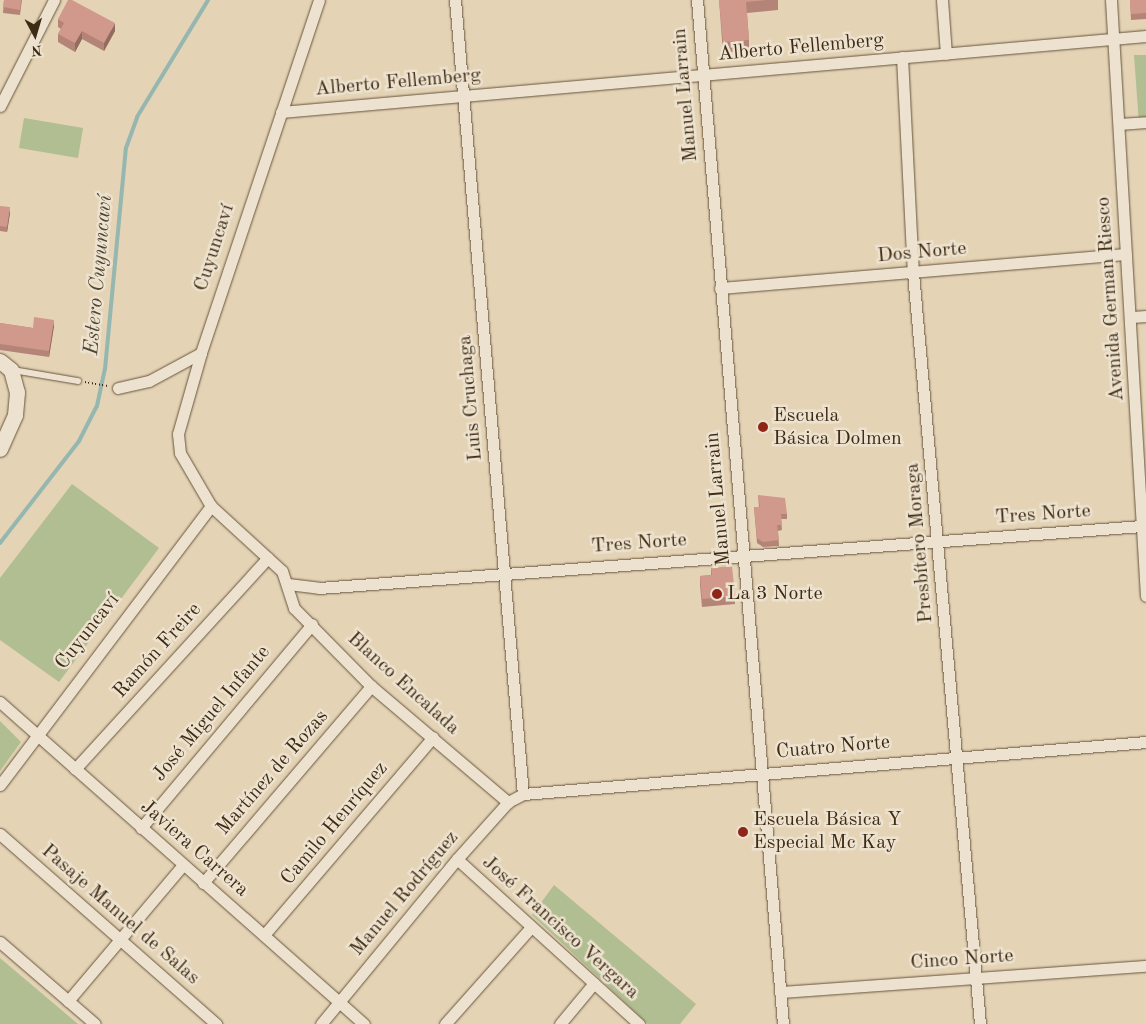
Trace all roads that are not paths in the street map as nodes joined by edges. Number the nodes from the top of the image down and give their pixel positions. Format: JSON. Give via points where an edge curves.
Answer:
{"nodes":[{"id":1,"x":54,"y":0,"type":"edge"},
{"id":2,"x":319,"y":0,"type":"edge"},
{"id":3,"x":455,"y":0,"type":"edge"},
{"id":4,"x":697,"y":0,"type":"edge"},
{"id":5,"x":942,"y":0,"type":"edge"},
{"id":6,"x":1111,"y":0,"type":"edge"},
{"id":7,"x":1146,"y":36,"type":"edge"},
{"id":8,"x":1113,"y":39,"type":"junction"},
{"id":9,"x":946,"y":54,"type":"junction"},
{"id":10,"x":902,"y":58,"type":"junction"},
{"id":11,"x":703,"y":75,"type":"junction"},
{"id":12,"x":463,"y":97,"type":"junction"},
{"id":13,"x":0,"y":106,"type":"edge"},
{"id":14,"x":281,"y":112,"type":"junction"},
{"id":15,"x":1146,"y":122,"type":"edge"},
{"id":16,"x":1119,"y":124,"type":"junction"},
{"id":17,"x":1126,"y":254,"type":"junction"},
{"id":18,"x":913,"y":273,"type":"junction"},
{"id":19,"x":720,"y":288,"type":"junction"},
{"id":20,"x":1146,"y":316,"type":"edge"},
{"id":21,"x":1132,"y":317,"type":"junction"},
{"id":22,"x":201,"y":353,"type":"junction"},
{"id":23,"x":6,"y":365,"type":"edge"},
{"id":24,"x":78,"y":381,"type":"road end"},
{"id":25,"x":118,"y":388,"type":"road end"},
{"id":26,"x":1142,"y":449,"type":"edge"},
{"id":27,"x":0,"y":450,"type":"edge"},
{"id":28,"x":211,"y":506,"type":"junction"},
{"id":29,"x":1143,"y":520,"type":"edge"},
{"id":30,"x":939,"y":541,"type":"junction"},
{"id":31,"x":743,"y":555,"type":"junction"},
{"id":32,"x":268,"y":558,"type":"junction"},
{"id":33,"x":505,"y":573,"type":"junction"},
{"id":34,"x":288,"y":584,"type":"junction"},
{"id":35,"x":1146,"y":596,"type":"edge"},
{"id":36,"x":312,"y":624,"type":"junction"},
{"id":37,"x":371,"y":686,"type":"junction"},
{"id":38,"x":0,"y":702,"type":"edge"},
{"id":39,"x":36,"y":734,"type":"junction"},
{"id":40,"x":433,"y":737,"type":"junction"},
{"id":41,"x":1146,"y":742,"type":"edge"},
{"id":42,"x":956,"y":756,"type":"junction"},
{"id":43,"x":75,"y":769,"type":"junction"},
{"id":44,"x":761,"y":774,"type":"junction"},
{"id":45,"x":0,"y":785,"type":"edge"},
{"id":46,"x":524,"y":794,"type":"junction"},
{"id":47,"x":508,"y":802,"type":"junction"},
{"id":48,"x":141,"y":828,"type":"junction"},
{"id":49,"x":0,"y":834,"type":"edge"},
{"id":50,"x":456,"y":859,"type":"junction"},
{"id":51,"x":183,"y":865,"type":"junction"},
{"id":52,"x":203,"y":883,"type":"junction"},
{"id":53,"x":531,"y":927,"type":"junction"},
{"id":54,"x":264,"y":935,"type":"junction"},
{"id":55,"x":119,"y":940,"type":"junction"},
{"id":56,"x":0,"y":942,"type":"edge"},
{"id":57,"x":1146,"y":966,"type":"edge"},
{"id":58,"x":976,"y":978,"type":"junction"},
{"id":59,"x":594,"y":983,"type":"junction"},
{"id":60,"x":780,"y":992,"type":"junction"},
{"id":61,"x":68,"y":1001,"type":"junction"},
{"id":62,"x":339,"y":1002,"type":"junction"},
{"id":63,"x":95,"y":1024,"type":"edge"},
{"id":64,"x":216,"y":1024,"type":"edge"},
{"id":65,"x":321,"y":1024,"type":"edge"},
{"id":66,"x":364,"y":1024,"type":"edge"},
{"id":67,"x":445,"y":1024,"type":"edge"},
{"id":68,"x":560,"y":1024,"type":"edge"},
{"id":69,"x":639,"y":1024,"type":"edge"},
{"id":70,"x":783,"y":1024,"type":"edge"},
{"id":71,"x":980,"y":1024,"type":"edge"}],
"edges":[{"from":1,"to":13,"type":"street"},
{"from":2,"to":14,"type":"street","name":"Cuyuncaví"},
{"from":3,"to":12,"type":"street","name":"Luis Cruchaga"},
{"from":4,"to":11,"type":"street","name":"Manuel Larrain"},
{"from":5,"to":9,"type":"street"},
{"from":6,"to":8,"type":"street","name":"Avenida German Riesco"},
{"from":7,"to":8,"type":"street","name":"Alberto Fellemberg"},
{"from":8,"to":9,"type":"street","name":"Alberto Fellemberg"},
{"from":8,"to":16,"type":"street","name":"Avenida German Riesco"},
{"from":9,"to":10,"type":"street","name":"Alberto Fellemberg"},
{"from":10,"to":11,"type":"street","name":"Alberto Fellemberg"},
{"from":10,"to":18,"type":"street","name":"Presbítero Moraga"},
{"from":11,"to":12,"type":"street","name":"Alberto Fellemberg"},
{"from":11,"to":19,"type":"street","name":"Manuel Larrain"},
{"from":12,"to":14,"type":"street","name":"Alberto Fellemberg"},
{"from":12,"to":33,"type":"street","name":"Luis Cruchaga"},
{"from":14,"to":22,"type":"street","name":"Cuyuncaví"},
{"from":15,"to":16,"type":"street"},
{"from":16,"to":17,"type":"street","name":"Avenida German Riesco"},
{"from":17,"to":18,"type":"street","name":"Dos Norte"},
{"from":17,"to":21,"type":"street","name":"Avenida German Riesco"},
{"from":18,"to":19,"type":"street","name":"Dos Norte"},
{"from":18,"to":30,"type":"street","name":"Presbítero Moraga"},
{"from":19,"to":31,"type":"street","name":"Manuel Larrain"},
{"from":20,"to":21,"type":"street"},
{"from":21,"to":26,"type":"street","name":"Avenida German Riesco"},
{"from":22,"to":25,"type":"street","via":[[149,381]]},
{"from":22,"to":28,"type":"street","name":"Cuyuncaví","via":[[178,443],[186,466]]},
{"from":23,"to":24,"type":"lane"},
{"from":23,"to":27,"type":"street","via":[[17,392],[15,415]]},
{"from":26,"to":29,"type":"street","name":"Avenida German Riesco"},
{"from":28,"to":32,"type":"street","name":"Cuyuncaví"},
{"from":28,"to":39,"type":"street","name":"Cuyuncaví"},
{"from":29,"to":30,"type":"street","name":"Tres Norte"},
{"from":29,"to":35,"type":"street","name":"Avenida German Riesco"},
{"from":30,"to":31,"type":"street","name":"Tres Norte"},
{"from":30,"to":42,"type":"street","name":"Presbítero Moraga"},
{"from":31,"to":33,"type":"street","name":"Tres Norte"},
{"from":31,"to":44,"type":"street","name":"Manuel Larrain"},
{"from":32,"to":34,"type":"street","name":"Cuyuncaví","via":[[282,571]]},
{"from":32,"to":43,"type":"street","name":"Ramón Freire"},
{"from":33,"to":34,"type":"street","name":"Tres Norte","via":[[319,588]]},
{"from":33,"to":46,"type":"street","name":"Luis Cruchaga"},
{"from":34,"to":36,"type":"street","name":"Blanco Encalada","via":[[294,608]]},
{"from":36,"to":37,"type":"street","name":"Blanco Encalada"},
{"from":36,"to":48,"type":"street","name":"José Miguel Infante"},
{"from":37,"to":40,"type":"street","name":"Blanco Encalada"},
{"from":37,"to":52,"type":"street","name":"Martínez de Rozas"},
{"from":38,"to":39,"type":"street","name":"Javiera Carrera"},
{"from":39,"to":43,"type":"street","name":"Javiera Carrera"},
{"from":39,"to":45,"type":"street","name":"Cuyuncaví"},
{"from":40,"to":47,"type":"street","name":"Blanco Encalada"},
{"from":40,"to":54,"type":"street","name":"Camilo Henríquez"},
{"from":41,"to":42,"type":"street","name":"Cuatro Norte"},
{"from":42,"to":44,"type":"street","name":"Cuatro Norte"},
{"from":42,"to":58,"type":"street","name":"Presbítero Moraga"},
{"from":43,"to":48,"type":"street","name":"Javiera Carrera"},
{"from":44,"to":46,"type":"street","name":"Cuatro Norte"},
{"from":44,"to":60,"type":"street","name":"Manuel Larrain"},
{"from":46,"to":47,"type":"street","name":"Manuel Rodríguez"},
{"from":47,"to":50,"type":"street","name":"Manuel Rodríguez"},
{"from":48,"to":51,"type":"street","name":"Javiera Carrera"},
{"from":49,"to":55,"type":"street","name":"Pasaje Manuel de Salas"},
{"from":50,"to":53,"type":"street","name":"José Francisco Vergara"},
{"from":50,"to":62,"type":"street","name":"Manuel Rodríguez"},
{"from":51,"to":52,"type":"street","name":"Javiera Carrera"},
{"from":51,"to":55,"type":"street"},
{"from":52,"to":54,"type":"street","name":"Javiera Carrera"},
{"from":53,"to":59,"type":"street","name":"José Francisco Vergara"},
{"from":53,"to":67,"type":"street"},
{"from":54,"to":62,"type":"street","name":"Javiera Carrera"},
{"from":55,"to":61,"type":"street"},
{"from":55,"to":64,"type":"street","name":"Pasaje Manuel de Salas"},
{"from":56,"to":61,"type":"street"},
{"from":57,"to":58,"type":"street","name":"Cinco Norte"},
{"from":58,"to":60,"type":"street","name":"Cinco Norte"},
{"from":58,"to":71,"type":"street","name":"Presbítero Moraga"},
{"from":59,"to":68,"type":"street"},
{"from":59,"to":69,"type":"street","name":"José Francisco Vergara"},
{"from":60,"to":70,"type":"street","name":"Manuel Larrain"},
{"from":61,"to":63,"type":"street"},
{"from":62,"to":65,"type":"street","name":"Manuel Rodríguez"},
{"from":62,"to":66,"type":"street","name":"Javiera Carrera"}]}
